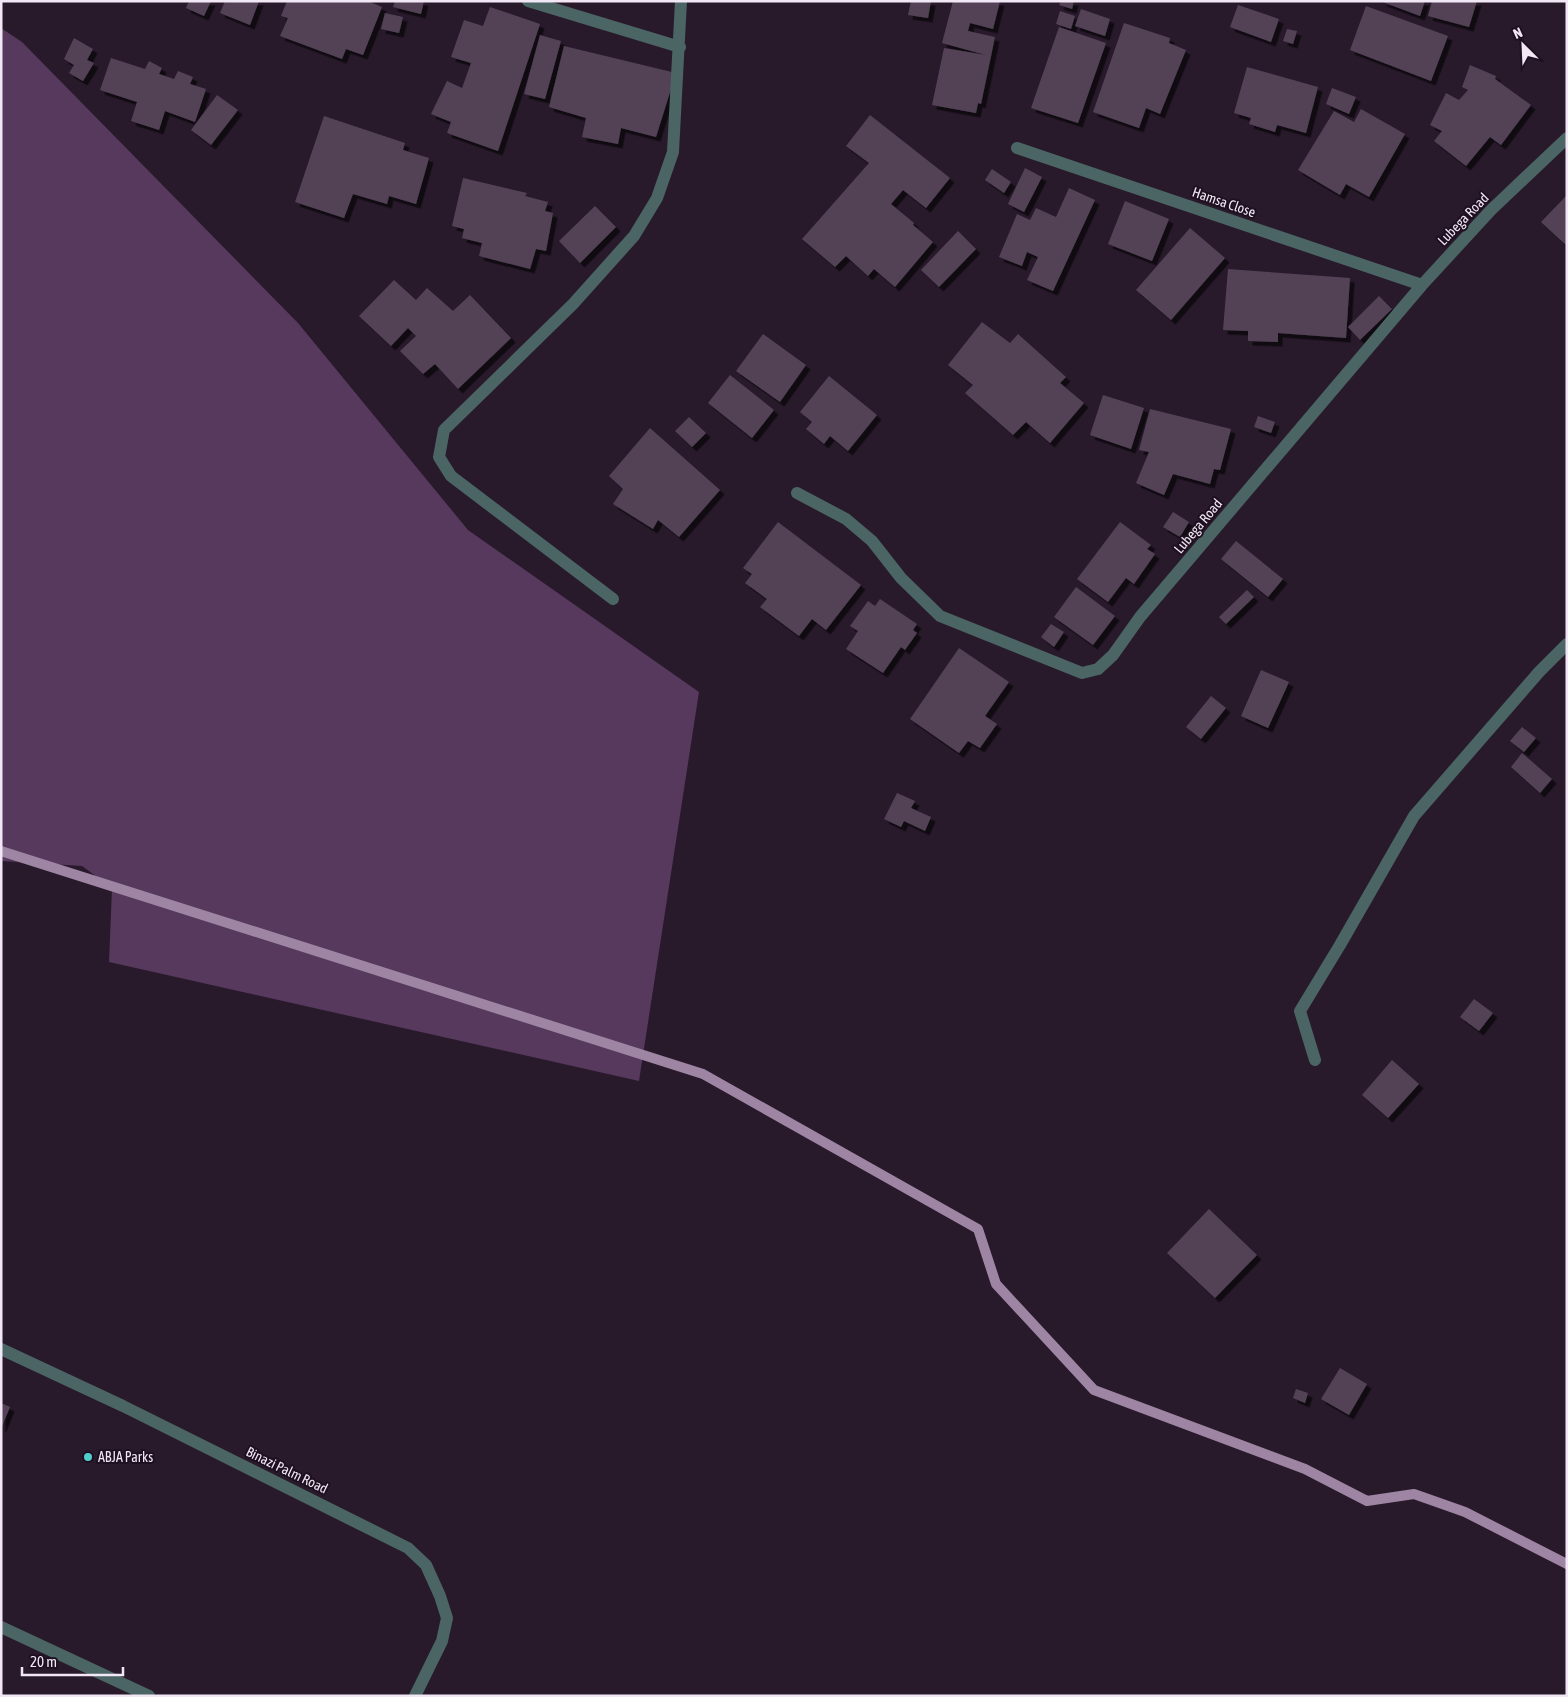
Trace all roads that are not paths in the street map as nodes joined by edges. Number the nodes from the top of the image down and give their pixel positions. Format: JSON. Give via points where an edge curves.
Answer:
{"nodes":[{"id":1,"x":528,"y":1,"type":"edge"},
{"id":2,"x":681,"y":1,"type":"edge"},
{"id":3,"x":680,"y":47,"type":"junction"},
{"id":4,"x":1567,"y":138,"type":"edge"},
{"id":5,"x":1017,"y":148,"type":"dead end"},
{"id":6,"x":1422,"y":285,"type":"junction"},
{"id":7,"x":797,"y":493,"type":"dead end"},
{"id":8,"x":613,"y":599,"type":"dead end"},
{"id":9,"x":1567,"y":644,"type":"edge"},
{"id":10,"x":1315,"y":1060,"type":"dead end"},
{"id":11,"x":1,"y":1349,"type":"edge"},
{"id":12,"x":1,"y":1627,"type":"edge"},
{"id":13,"x":149,"y":1696,"type":"edge"},
{"id":14,"x":415,"y":1696,"type":"edge"}],
"edges":[{"from":1,"to":3,"type":"street"},
{"from":2,"to":3,"type":"street"},
{"from":3,"to":8,"type":"street","via":[[673,152],[657,198],[634,236],[573,304],[444,430],[439,456],[451,476]]},
{"from":4,"to":6,"type":"street","name":"Lubega Road","via":[[1491,210]]},
{"from":5,"to":6,"type":"street","name":"Hamsa Close"},
{"from":6,"to":7,"type":"street","name":"Lubega Road","via":[[1098,670],[1082,673],[940,616],[901,578],[872,541],[846,519]]},
{"from":9,"to":10,"type":"street","via":[[1414,816],[1300,1011]]},
{"from":11,"to":14,"type":"street","name":"Binazi Palm Road","via":[[408,1548],[426,1566],[447,1618],[442,1640]]},
{"from":12,"to":13,"type":"street"}]}
